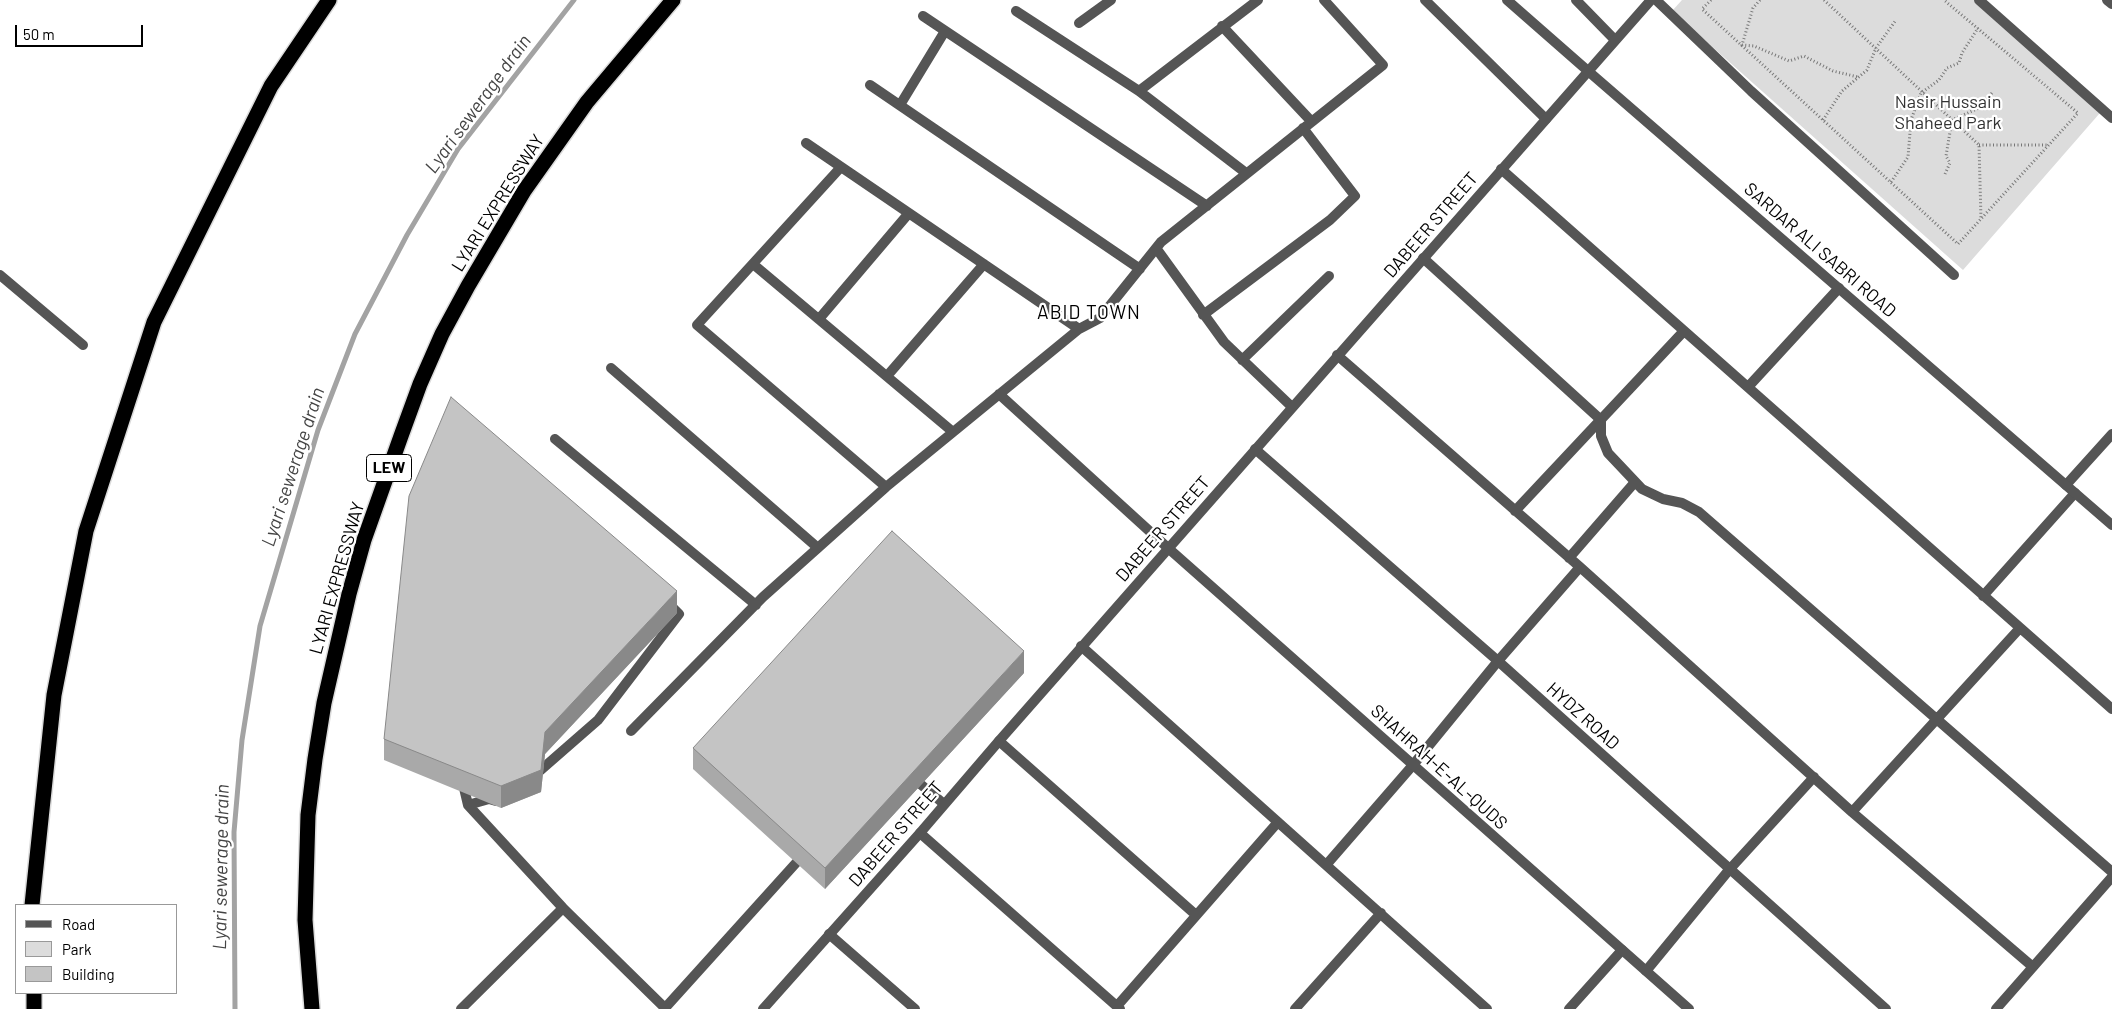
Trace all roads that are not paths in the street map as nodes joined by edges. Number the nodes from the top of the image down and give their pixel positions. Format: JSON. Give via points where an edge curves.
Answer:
{"nodes":[{"id":1,"x":329,"y":0,"type":"edge"},
{"id":2,"x":672,"y":0,"type":"edge"},
{"id":3,"x":1111,"y":0,"type":"edge"},
{"id":4,"x":1258,"y":0,"type":"edge"},
{"id":5,"x":1324,"y":0,"type":"edge"},
{"id":6,"x":1425,"y":0,"type":"edge"},
{"id":7,"x":1507,"y":0,"type":"edge"},
{"id":8,"x":1651,"y":0,"type":"edge"},
{"id":9,"x":1656,"y":0,"type":"edge"},
{"id":10,"x":1979,"y":0,"type":"edge"},
{"id":11,"x":2107,"y":0,"type":"edge"},
{"id":12,"x":1577,"y":1,"type":"edge"},
{"id":13,"x":2112,"y":4,"type":"edge"},
{"id":14,"x":1016,"y":10,"type":"dead end"},
{"id":15,"x":923,"y":16,"type":"dead end"},
{"id":16,"x":1079,"y":23,"type":"dead end"},
{"id":17,"x":1222,"y":26,"type":"junction"},
{"id":18,"x":945,"y":31,"type":"junction"},
{"id":19,"x":1615,"y":40,"type":"junction"},
{"id":20,"x":1588,"y":71,"type":"junction"},
{"id":21,"x":870,"y":85,"type":"dead end"},
{"id":22,"x":1139,"y":91,"type":"junction"},
{"id":23,"x":900,"y":105,"type":"junction"},
{"id":24,"x":1546,"y":118,"type":"junction"},
{"id":25,"x":2112,"y":118,"type":"edge"},
{"id":26,"x":1307,"y":124,"type":"junction"},
{"id":27,"x":806,"y":143,"type":"dead end"},
{"id":28,"x":841,"y":167,"type":"junction"},
{"id":29,"x":1502,"y":169,"type":"junction"},
{"id":30,"x":1246,"y":173,"type":"junction"},
{"id":31,"x":1207,"y":206,"type":"junction"},
{"id":32,"x":909,"y":213,"type":"junction"},
{"id":33,"x":1156,"y":248,"type":"junction"},
{"id":34,"x":1423,"y":258,"type":"junction"},
{"id":35,"x":753,"y":264,"type":"junction"},
{"id":36,"x":984,"y":264,"type":"junction"},
{"id":37,"x":1140,"y":268,"type":"junction"},
{"id":38,"x":0,"y":275,"type":"edge"},
{"id":39,"x":1954,"y":275,"type":"dead end"},
{"id":40,"x":1330,"y":276,"type":"dead end"},
{"id":41,"x":1839,"y":288,"type":"junction"},
{"id":42,"x":1203,"y":314,"type":"junction"},
{"id":43,"x":819,"y":319,"type":"junction"},
{"id":44,"x":1079,"y":329,"type":"junction"},
{"id":45,"x":1684,"y":331,"type":"junction"},
{"id":46,"x":84,"y":345,"type":"dead end"},
{"id":47,"x":1337,"y":355,"type":"junction"},
{"id":48,"x":1242,"y":360,"type":"junction"},
{"id":49,"x":611,"y":368,"type":"dead end"},
{"id":50,"x":887,"y":376,"type":"junction"},
{"id":51,"x":1748,"y":387,"type":"junction"},
{"id":52,"x":999,"y":394,"type":"junction"},
{"id":53,"x":1292,"y":408,"type":"junction"},
{"id":54,"x":1601,"y":420,"type":"junction"},
{"id":55,"x":953,"y":432,"type":"junction"},
{"id":56,"x":2112,"y":434,"type":"edge"},
{"id":57,"x":555,"y":439,"type":"dead end"},
{"id":58,"x":1255,"y":449,"type":"junction"},
{"id":59,"x":1635,"y":482,"type":"junction"},
{"id":60,"x":2066,"y":485,"type":"junction"},
{"id":61,"x":886,"y":487,"type":"junction"},
{"id":62,"x":2075,"y":494,"type":"junction"},
{"id":63,"x":1515,"y":512,"type":"junction"},
{"id":64,"x":2112,"y":525,"type":"edge"},
{"id":65,"x":818,"y":548,"type":"junction"},
{"id":66,"x":1168,"y":548,"type":"junction"},
{"id":67,"x":1569,"y":558,"type":"junction"},
{"id":68,"x":1580,"y":567,"type":"junction"},
{"id":69,"x":658,"y":594,"type":"edge"},
{"id":70,"x":1984,"y":596,"type":"junction"},
{"id":71,"x":756,"y":605,"type":"junction"},
{"id":72,"x":2020,"y":628,"type":"junction"},
{"id":73,"x":1081,"y":646,"type":"junction"},
{"id":74,"x":1498,"y":661,"type":"junction"},
{"id":75,"x":2112,"y":709,"type":"edge"},
{"id":76,"x":1937,"y":719,"type":"junction"},
{"id":77,"x":631,"y":731,"type":"dead end"},
{"id":78,"x":998,"y":741,"type":"junction"},
{"id":79,"x":1413,"y":766,"type":"junction"},
{"id":80,"x":468,"y":769,"type":"edge"},
{"id":81,"x":904,"y":770,"type":"edge"},
{"id":82,"x":1814,"y":777,"type":"junction"},
{"id":83,"x":525,"y":783,"type":"edge"},
{"id":84,"x":504,"y":802,"type":"edge"},
{"id":85,"x":468,"y":804,"type":"junction"},
{"id":86,"x":944,"y":804,"type":"junction"},
{"id":87,"x":1852,"y":812,"type":"junction"},
{"id":88,"x":1278,"y":822,"type":"junction"},
{"id":89,"x":920,"y":833,"type":"junction"},
{"id":90,"x":814,"y":843,"type":"edge"},
{"id":91,"x":1327,"y":864,"type":"junction"},
{"id":92,"x":1729,"y":870,"type":"junction"},
{"id":93,"x":2112,"y":872,"type":"edge"},
{"id":94,"x":2112,"y":877,"type":"edge"},
{"id":95,"x":32,"y":904,"type":"edge"},
{"id":96,"x":563,"y":908,"type":"junction"},
{"id":97,"x":1380,"y":913,"type":"junction"},
{"id":98,"x":1196,"y":915,"type":"junction"},
{"id":99,"x":829,"y":934,"type":"junction"},
{"id":100,"x":1622,"y":950,"type":"junction"},
{"id":101,"x":2033,"y":967,"type":"junction"},
{"id":102,"x":1646,"y":971,"type":"junction"},
{"id":103,"x":34,"y":994,"type":"edge"},
{"id":104,"x":1118,"y":1007,"type":"edge"},
{"id":105,"x":665,"y":1008,"type":"edge"},
{"id":106,"x":1298,"y":1008,"type":"edge"},
{"id":107,"x":34,"y":1009,"type":"edge"},
{"id":108,"x":312,"y":1009,"type":"edge"},
{"id":109,"x":461,"y":1009,"type":"edge"},
{"id":110,"x":763,"y":1009,"type":"edge"},
{"id":111,"x":915,"y":1009,"type":"edge"},
{"id":112,"x":1487,"y":1009,"type":"edge"},
{"id":113,"x":1569,"y":1009,"type":"edge"},
{"id":114,"x":1689,"y":1009,"type":"edge"},
{"id":115,"x":1886,"y":1009,"type":"edge"},
{"id":116,"x":1996,"y":1009,"type":"edge"}],
"edges":[{"from":1,"to":95,"type":"highway","via":[[272,86],[151,331],[84,540],[54,695]]},
{"from":2,"to":108,"type":"highway","name":"LYARI EXPRESSWAY","number":"LEW","via":[[587,102],[524,191],[442,334],[398,444],[364,540],[349,594],[316,750],[308,814],[305,920]]},
{"from":3,"to":16,"type":"street"},
{"from":4,"to":17,"type":"street"},
{"from":5,"to":26,"type":"street","via":[[1383,65]]},
{"from":6,"to":24,"type":"street"},
{"from":7,"to":20,"type":"street","name":"SARDAR ALI SABRI ROAD"},
{"from":8,"to":19,"type":"street","name":"DABEER STREET"},
{"from":9,"to":39,"type":"street"},
{"from":10,"to":25,"type":"street"},
{"from":11,"to":13,"type":"street"},
{"from":12,"to":19,"type":"street"},
{"from":14,"to":22,"type":"street"},
{"from":15,"to":18,"type":"street"},
{"from":17,"to":22,"type":"street"},
{"from":17,"to":26,"type":"street"},
{"from":18,"to":23,"type":"street"},
{"from":18,"to":31,"type":"street"},
{"from":19,"to":20,"type":"street","name":"DABEER STREET"},
{"from":20,"to":24,"type":"street","name":"DABEER STREET"},
{"from":20,"to":41,"type":"street","name":"SARDAR ALI SABRI ROAD"},
{"from":21,"to":23,"type":"street"},
{"from":22,"to":30,"type":"street"},
{"from":23,"to":37,"type":"street"},
{"from":24,"to":29,"type":"street","name":"DABEER STREET"},
{"from":26,"to":30,"type":"street"},
{"from":26,"to":42,"type":"street","via":[[1355,196],[1330,220]]},
{"from":27,"to":28,"type":"street"},
{"from":28,"to":32,"type":"street"},
{"from":28,"to":35,"type":"street"},
{"from":29,"to":34,"type":"street","name":"DABEER STREET"},
{"from":29,"to":45,"type":"street"},
{"from":30,"to":31,"type":"street"},
{"from":31,"to":33,"type":"street"},
{"from":32,"to":36,"type":"street"},
{"from":32,"to":43,"type":"street"},
{"from":33,"to":37,"type":"street"},
{"from":33,"to":42,"type":"street"},
{"from":34,"to":47,"type":"street","name":"DABEER STREET"},
{"from":34,"to":54,"type":"street"},
{"from":35,"to":43,"type":"street"},
{"from":35,"to":61,"type":"street","via":[[697,325]]},
{"from":36,"to":44,"type":"street"},
{"from":36,"to":50,"type":"street"},
{"from":37,"to":44,"type":"street","via":[[1100,318]]},
{"from":38,"to":46,"type":"street"},
{"from":40,"to":48,"type":"street"},
{"from":41,"to":51,"type":"street"},
{"from":41,"to":60,"type":"street","name":"SARDAR ALI SABRI ROAD"},
{"from":42,"to":48,"type":"street"},
{"from":43,"to":50,"type":"street"},
{"from":44,"to":52,"type":"street"},
{"from":45,"to":51,"type":"street"},
{"from":45,"to":54,"type":"street"},
{"from":47,"to":53,"type":"street","name":"DABEER STREET"},
{"from":47,"to":63,"type":"street"},
{"from":48,"to":53,"type":"street"},
{"from":49,"to":65,"type":"street"},
{"from":50,"to":55,"type":"street"},
{"from":51,"to":70,"type":"street"},
{"from":52,"to":55,"type":"street"},
{"from":52,"to":66,"type":"street","name":"SHAHRAH-E-AL-QUDS"},
{"from":53,"to":58,"type":"street","name":"DABEER STREET"},
{"from":54,"to":59,"type":"street","via":[[1601,436],[1608,453]]},
{"from":54,"to":63,"type":"street"},
{"from":55,"to":61,"type":"street"},
{"from":56,"to":60,"type":"street"},
{"from":57,"to":71,"type":"street"},
{"from":58,"to":66,"type":"street","name":"DABEER STREET"},
{"from":58,"to":74,"type":"street","name":"HYDZ ROAD"},
{"from":59,"to":67,"type":"street"},
{"from":59,"to":76,"type":"street","via":[[1663,499],[1682,503],[1699,512]]},
{"from":60,"to":62,"type":"street","name":"SARDAR ALI SABRI ROAD"},
{"from":61,"to":65,"type":"street"},
{"from":62,"to":64,"type":"street","name":"SARDAR ALI SABRI ROAD"},
{"from":62,"to":70,"type":"street"},
{"from":63,"to":67,"type":"street"},
{"from":65,"to":71,"type":"street"},
{"from":66,"to":73,"type":"street","name":"DABEER STREET"},
{"from":66,"to":79,"type":"street","name":"SHAHRAH-E-AL-QUDS"},
{"from":67,"to":68,"type":"street"},
{"from":68,"to":74,"type":"street"},
{"from":68,"to":82,"type":"street"},
{"from":69,"to":83,"type":"street","via":[[679,614],[598,720]]},
{"from":70,"to":72,"type":"street"},
{"from":71,"to":77,"type":"street"},
{"from":72,"to":75,"type":"street"},
{"from":72,"to":76,"type":"street"},
{"from":73,"to":78,"type":"street","name":"DABEER STREET"},
{"from":73,"to":88,"type":"street"},
{"from":74,"to":79,"type":"street"},
{"from":74,"to":92,"type":"street","name":"HYDZ ROAD"},
{"from":76,"to":87,"type":"street"},
{"from":76,"to":93,"type":"street"},
{"from":78,"to":86,"type":"street","name":"DABEER STREET"},
{"from":78,"to":98,"type":"street"},
{"from":79,"to":91,"type":"street"},
{"from":79,"to":100,"type":"street","name":"SHAHRAH-E-AL-QUDS"},
{"from":80,"to":85,"type":"street","via":[[464,788]]},
{"from":81,"to":86,"type":"street"},
{"from":82,"to":87,"type":"street"},
{"from":82,"to":92,"type":"street"},
{"from":84,"to":85,"type":"street","via":[[489,799]]},
{"from":85,"to":96,"type":"street"},
{"from":86,"to":89,"type":"street","name":"DABEER STREET"},
{"from":87,"to":101,"type":"street"},
{"from":88,"to":91,"type":"street"},
{"from":88,"to":98,"type":"street"},
{"from":89,"to":99,"type":"street","name":"DABEER STREET"},
{"from":89,"to":104,"type":"street"},
{"from":90,"to":105,"type":"street"},
{"from":91,"to":97,"type":"street"},
{"from":92,"to":102,"type":"street"},
{"from":92,"to":115,"type":"street","name":"HYDZ ROAD"},
{"from":94,"to":101,"type":"street"},
{"from":96,"to":105,"type":"street"},
{"from":96,"to":109,"type":"street"},
{"from":97,"to":106,"type":"street"},
{"from":97,"to":112,"type":"street"},
{"from":98,"to":104,"type":"street"},
{"from":99,"to":110,"type":"street","name":"DABEER STREET"},
{"from":99,"to":111,"type":"street"},
{"from":100,"to":102,"type":"street","name":"SHAHRAH-E-AL-QUDS"},
{"from":100,"to":113,"type":"street"},
{"from":101,"to":116,"type":"street"},
{"from":102,"to":114,"type":"street","name":"SHAHRAH-E-AL-QUDS"},
{"from":103,"to":107,"type":"highway"}]}
